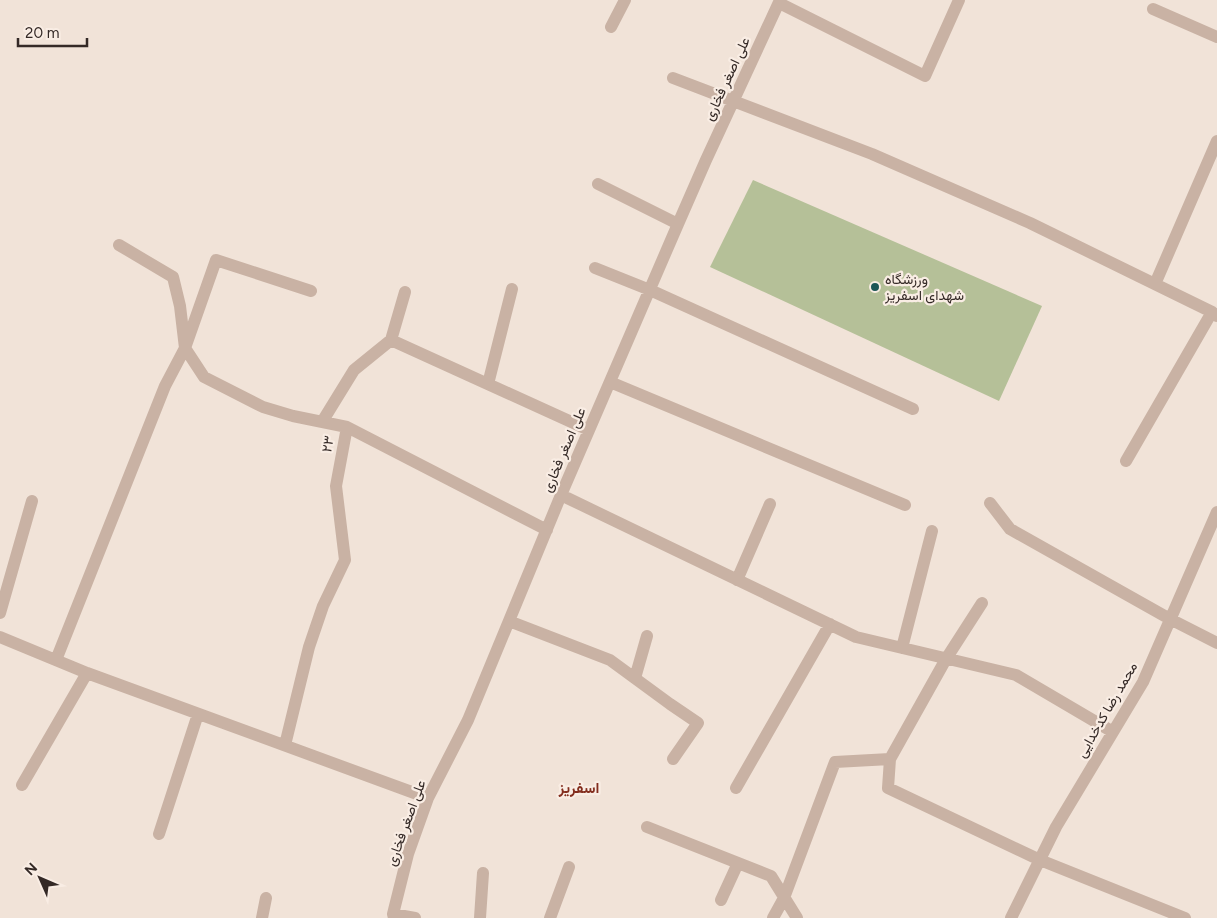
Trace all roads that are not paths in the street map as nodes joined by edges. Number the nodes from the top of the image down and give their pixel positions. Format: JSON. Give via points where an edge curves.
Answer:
{"nodes":[{"id":1,"x":625,"y":0,"type":"edge"},
{"id":2,"x":958,"y":0,"type":"edge"},
{"id":3,"x":780,"y":2,"type":"edge"},
{"id":4,"x":1153,"y":10,"type":"dead end"},
{"id":5,"x":611,"y":27,"type":"dead end"},
{"id":6,"x":1217,"y":37,"type":"edge"},
{"id":7,"x":672,"y":78,"type":"dead end"},
{"id":8,"x":733,"y":102,"type":"junction"},
{"id":9,"x":1217,"y":142,"type":"edge"},
{"id":10,"x":598,"y":184,"type":"dead end"},
{"id":11,"x":678,"y":224,"type":"junction"},
{"id":12,"x":119,"y":245,"type":"dead end"},
{"id":13,"x":595,"y":268,"type":"dead end"},
{"id":14,"x":1155,"y":284,"type":"junction"},
{"id":15,"x":512,"y":289,"type":"dead end"},
{"id":16,"x":650,"y":290,"type":"junction"},
{"id":17,"x":311,"y":291,"type":"dead end"},
{"id":18,"x":405,"y":292,"type":"dead end"},
{"id":19,"x":1215,"y":314,"type":"edge"},
{"id":20,"x":391,"y":340,"type":"junction"},
{"id":21,"x":185,"y":348,"type":"junction"},
{"id":22,"x":610,"y":382,"type":"junction"},
{"id":23,"x":488,"y":384,"type":"junction"},
{"id":24,"x":913,"y":409,"type":"dead end"},
{"id":25,"x":322,"y":422,"type":"junction"},
{"id":26,"x":347,"y":427,"type":"junction"},
{"id":27,"x":589,"y":430,"type":"junction"},
{"id":28,"x":1126,"y":461,"type":"dead end"},
{"id":29,"x":561,"y":495,"type":"junction"},
{"id":30,"x":32,"y":501,"type":"dead end"},
{"id":31,"x":990,"y":503,"type":"dead end"},
{"id":32,"x":770,"y":504,"type":"dead end"},
{"id":33,"x":905,"y":505,"type":"dead end"},
{"id":34,"x":1217,"y":512,"type":"edge"},
{"id":35,"x":547,"y":530,"type":"junction"},
{"id":36,"x":932,"y":531,"type":"dead end"},
{"id":37,"x":737,"y":580,"type":"junction"},
{"id":38,"x":982,"y":603,"type":"dead end"},
{"id":39,"x":0,"y":613,"type":"edge"},
{"id":40,"x":1170,"y":619,"type":"junction"},
{"id":41,"x":509,"y":621,"type":"junction"},
{"id":42,"x":830,"y":624,"type":"junction"},
{"id":43,"x":647,"y":636,"type":"dead end"},
{"id":44,"x":0,"y":637,"type":"edge"},
{"id":45,"x":1217,"y":643,"type":"edge"},
{"id":46,"x":902,"y":648,"type":"junction"},
{"id":47,"x":946,"y":659,"type":"junction"},
{"id":48,"x":56,"y":660,"type":"junction"},
{"id":49,"x":87,"y":673,"type":"junction"},
{"id":50,"x":635,"y":678,"type":"junction"},
{"id":51,"x":198,"y":714,"type":"junction"},
{"id":52,"x":1113,"y":732,"type":"junction"},
{"id":53,"x":285,"y":745,"type":"junction"},
{"id":54,"x":673,"y":759,"type":"dead end"},
{"id":55,"x":890,"y":759,"type":"junction"},
{"id":56,"x":22,"y":785,"type":"dead end"},
{"id":57,"x":736,"y":788,"type":"dead end"},
{"id":58,"x":428,"y":798,"type":"junction"},
{"id":59,"x":647,"y":827,"type":"dead end"},
{"id":60,"x":159,"y":834,"type":"dead end"},
{"id":61,"x":1040,"y":860,"type":"junction"},
{"id":62,"x":738,"y":863,"type":"junction"},
{"id":63,"x":569,"y":867,"type":"dead end"},
{"id":64,"x":483,"y":873,"type":"dead end"},
{"id":65,"x":266,"y":898,"type":"dead end"},
{"id":66,"x":784,"y":898,"type":"junction"},
{"id":67,"x":722,"y":900,"type":"dead end"},
{"id":68,"x":394,"y":916,"type":"edge"},
{"id":69,"x":262,"y":918,"type":"edge"},
{"id":70,"x":415,"y":918,"type":"edge"},
{"id":71,"x":480,"y":918,"type":"edge"},
{"id":72,"x":550,"y":918,"type":"edge"},
{"id":73,"x":773,"y":918,"type":"edge"},
{"id":74,"x":797,"y":918,"type":"edge"},
{"id":75,"x":1011,"y":918,"type":"edge"},
{"id":76,"x":1185,"y":918,"type":"edge"}],
"edges":[{"from":1,"to":5,"type":"street"},
{"from":2,"to":3,"type":"street","via":[[925,76]]},
{"from":3,"to":8,"type":"street","name":"علی اصغر فخاری"},
{"from":4,"to":6,"type":"street"},
{"from":7,"to":8,"type":"street"},
{"from":8,"to":11,"type":"street","name":"علی اصغر فخاری"},
{"from":8,"to":14,"type":"street","via":[[881,158],[1030,223]]},
{"from":9,"to":14,"type":"street"},
{"from":10,"to":11,"type":"street"},
{"from":11,"to":16,"type":"street","name":"علی اصغر فخاری"},
{"from":12,"to":21,"type":"street","name":"۲۳","via":[[173,277]]},
{"from":13,"to":16,"type":"street"},
{"from":14,"to":19,"type":"street"},
{"from":15,"to":23,"type":"street"},
{"from":16,"to":22,"type":"street","name":"علی اصغر فخاری"},
{"from":16,"to":24,"type":"street"},
{"from":17,"to":21,"type":"street","via":[[216,260]]},
{"from":18,"to":20,"type":"street"},
{"from":19,"to":28,"type":"street"},
{"from":20,"to":23,"type":"street"},
{"from":20,"to":25,"type":"street","via":[[354,370]]},
{"from":21,"to":25,"type":"street","name":"۲۳","via":[[204,377],[263,407]]},
{"from":21,"to":48,"type":"street","via":[[165,386]]},
{"from":22,"to":27,"type":"street","name":"علی اصغر فخاری"},
{"from":22,"to":33,"type":"street"},
{"from":23,"to":27,"type":"street"},
{"from":25,"to":26,"type":"street","name":"۲۳"},
{"from":26,"to":35,"type":"street"},
{"from":26,"to":53,"type":"street","name":"۲۳","via":[[336,486],[345,560],[323,606],[312,639]]},
{"from":27,"to":29,"type":"street","name":"علی اصغر فخاری"},
{"from":29,"to":35,"type":"street","name":"علی اصغر فخاری"},
{"from":29,"to":37,"type":"street"},
{"from":30,"to":39,"type":"street"},
{"from":31,"to":40,"type":"street","via":[[1010,529]]},
{"from":32,"to":37,"type":"street"},
{"from":34,"to":40,"type":"street","name":"محمد رضا کدخدایی"},
{"from":35,"to":41,"type":"street","name":"علی اصغر فخاری"},
{"from":36,"to":46,"type":"street"},
{"from":37,"to":42,"type":"street"},
{"from":38,"to":47,"type":"street"},
{"from":40,"to":45,"type":"street"},
{"from":40,"to":52,"type":"street","name":"محمد رضا کدخدایی","via":[[1143,682]]},
{"from":41,"to":50,"type":"street","via":[[610,660]]},
{"from":41,"to":58,"type":"street","name":"علی اصغر فخاری","via":[[468,720]]},
{"from":42,"to":46,"type":"street","via":[[856,637]]},
{"from":42,"to":57,"type":"street"},
{"from":43,"to":50,"type":"street"},
{"from":44,"to":48,"type":"street"},
{"from":46,"to":47,"type":"street"},
{"from":47,"to":52,"type":"street","via":[[1016,675]]},
{"from":47,"to":55,"type":"street"},
{"from":48,"to":49,"type":"street"},
{"from":49,"to":51,"type":"street"},
{"from":49,"to":56,"type":"street"},
{"from":50,"to":54,"type":"street","via":[[698,723]]},
{"from":51,"to":53,"type":"street"},
{"from":51,"to":60,"type":"street"},
{"from":52,"to":61,"type":"street","name":"محمد رضا کدخدایی"},
{"from":53,"to":58,"type":"street"},
{"from":55,"to":61,"type":"street","via":[[888,788]]},
{"from":55,"to":66,"type":"street","via":[[835,762]]},
{"from":58,"to":68,"type":"street","name":"علی اصغر فخاری","via":[[408,854]]},
{"from":59,"to":62,"type":"street"},
{"from":61,"to":75,"type":"street","name":"محمد رضا کدخدایی"},
{"from":61,"to":76,"type":"street"},
{"from":62,"to":66,"type":"street","via":[[771,876]]},
{"from":62,"to":67,"type":"street"},
{"from":63,"to":72,"type":"street"},
{"from":64,"to":71,"type":"street"},
{"from":65,"to":69,"type":"street"},
{"from":66,"to":73,"type":"street"},
{"from":66,"to":74,"type":"street"},
{"from":68,"to":70,"type":"street"}]}
